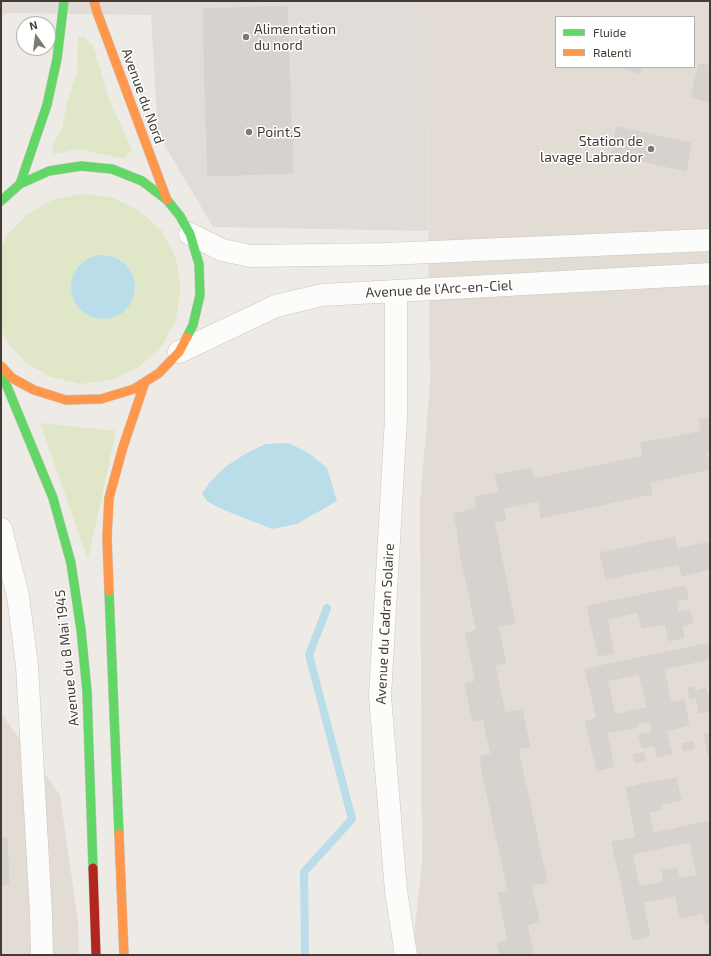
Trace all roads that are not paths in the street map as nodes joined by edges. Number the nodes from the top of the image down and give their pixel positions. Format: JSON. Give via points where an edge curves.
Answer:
{"nodes":[{"id":1,"x":64,"y":1,"type":"edge"},
{"id":2,"x":94,"y":1,"type":"edge"},
{"id":3,"x":20,"y":184,"type":"junction"},
{"id":4,"x":167,"y":200,"type":"junction"},
{"id":5,"x":1,"y":201,"type":"edge"},
{"id":6,"x":190,"y":234,"type":"junction"},
{"id":7,"x":710,"y":240,"type":"edge"},
{"id":8,"x":710,"y":274,"type":"edge"},
{"id":9,"x":396,"y":291,"type":"junction"},
{"id":10,"x":179,"y":352,"type":"junction"},
{"id":11,"x":1,"y":366,"type":"edge"},
{"id":12,"x":1,"y":372,"type":"edge"},
{"id":13,"x":145,"y":382,"type":"junction"},
{"id":14,"x":1,"y":529,"type":"edge"},
{"id":15,"x":42,"y":955,"type":"edge"},
{"id":16,"x":96,"y":955,"type":"edge"},
{"id":17,"x":124,"y":955,"type":"edge"},
{"id":18,"x":406,"y":955,"type":"edge"}],
"edges":[{"from":1,"to":3,"type":"main road","via":[[57,59],[47,105]]},
{"from":2,"to":4,"type":"main road","name":"Avenue du Nord"},
{"from":3,"to":4,"type":"main road","via":[[49,170],[81,166],[112,169],[142,181]]},
{"from":3,"to":5,"type":"main road"},
{"from":4,"to":6,"type":"main road"},
{"from":6,"to":7,"type":"street","via":[[222,250],[251,256],[386,254]]},
{"from":6,"to":10,"type":"main road","via":[[199,264],[200,294],[193,325]]},
{"from":8,"to":9,"type":"street","name":"Avenue de l'Arc-en-Ciel"},
{"from":9,"to":10,"type":"street","name":"Avenue de l'Arc-en-Ciel","via":[[322,295],[276,306]]},
{"from":9,"to":18,"type":"street","name":"Avenue du Cadran Solaire","via":[[396,418],[380,696],[396,891]]},
{"from":10,"to":13,"type":"main road","via":[[159,373]]},
{"from":11,"to":13,"type":"main road","via":[[12,378],[34,390],[66,400],[101,400],[134,389]]},
{"from":12,"to":16,"type":"main road","name":"Avenue du 8 Mai 1945","via":[[53,498],[71,563],[87,691]]},
{"from":13,"to":17,"type":"main road","via":[[109,498],[107,537]]},
{"from":14,"to":15,"type":"street","via":[[18,596],[27,666]]}]}
